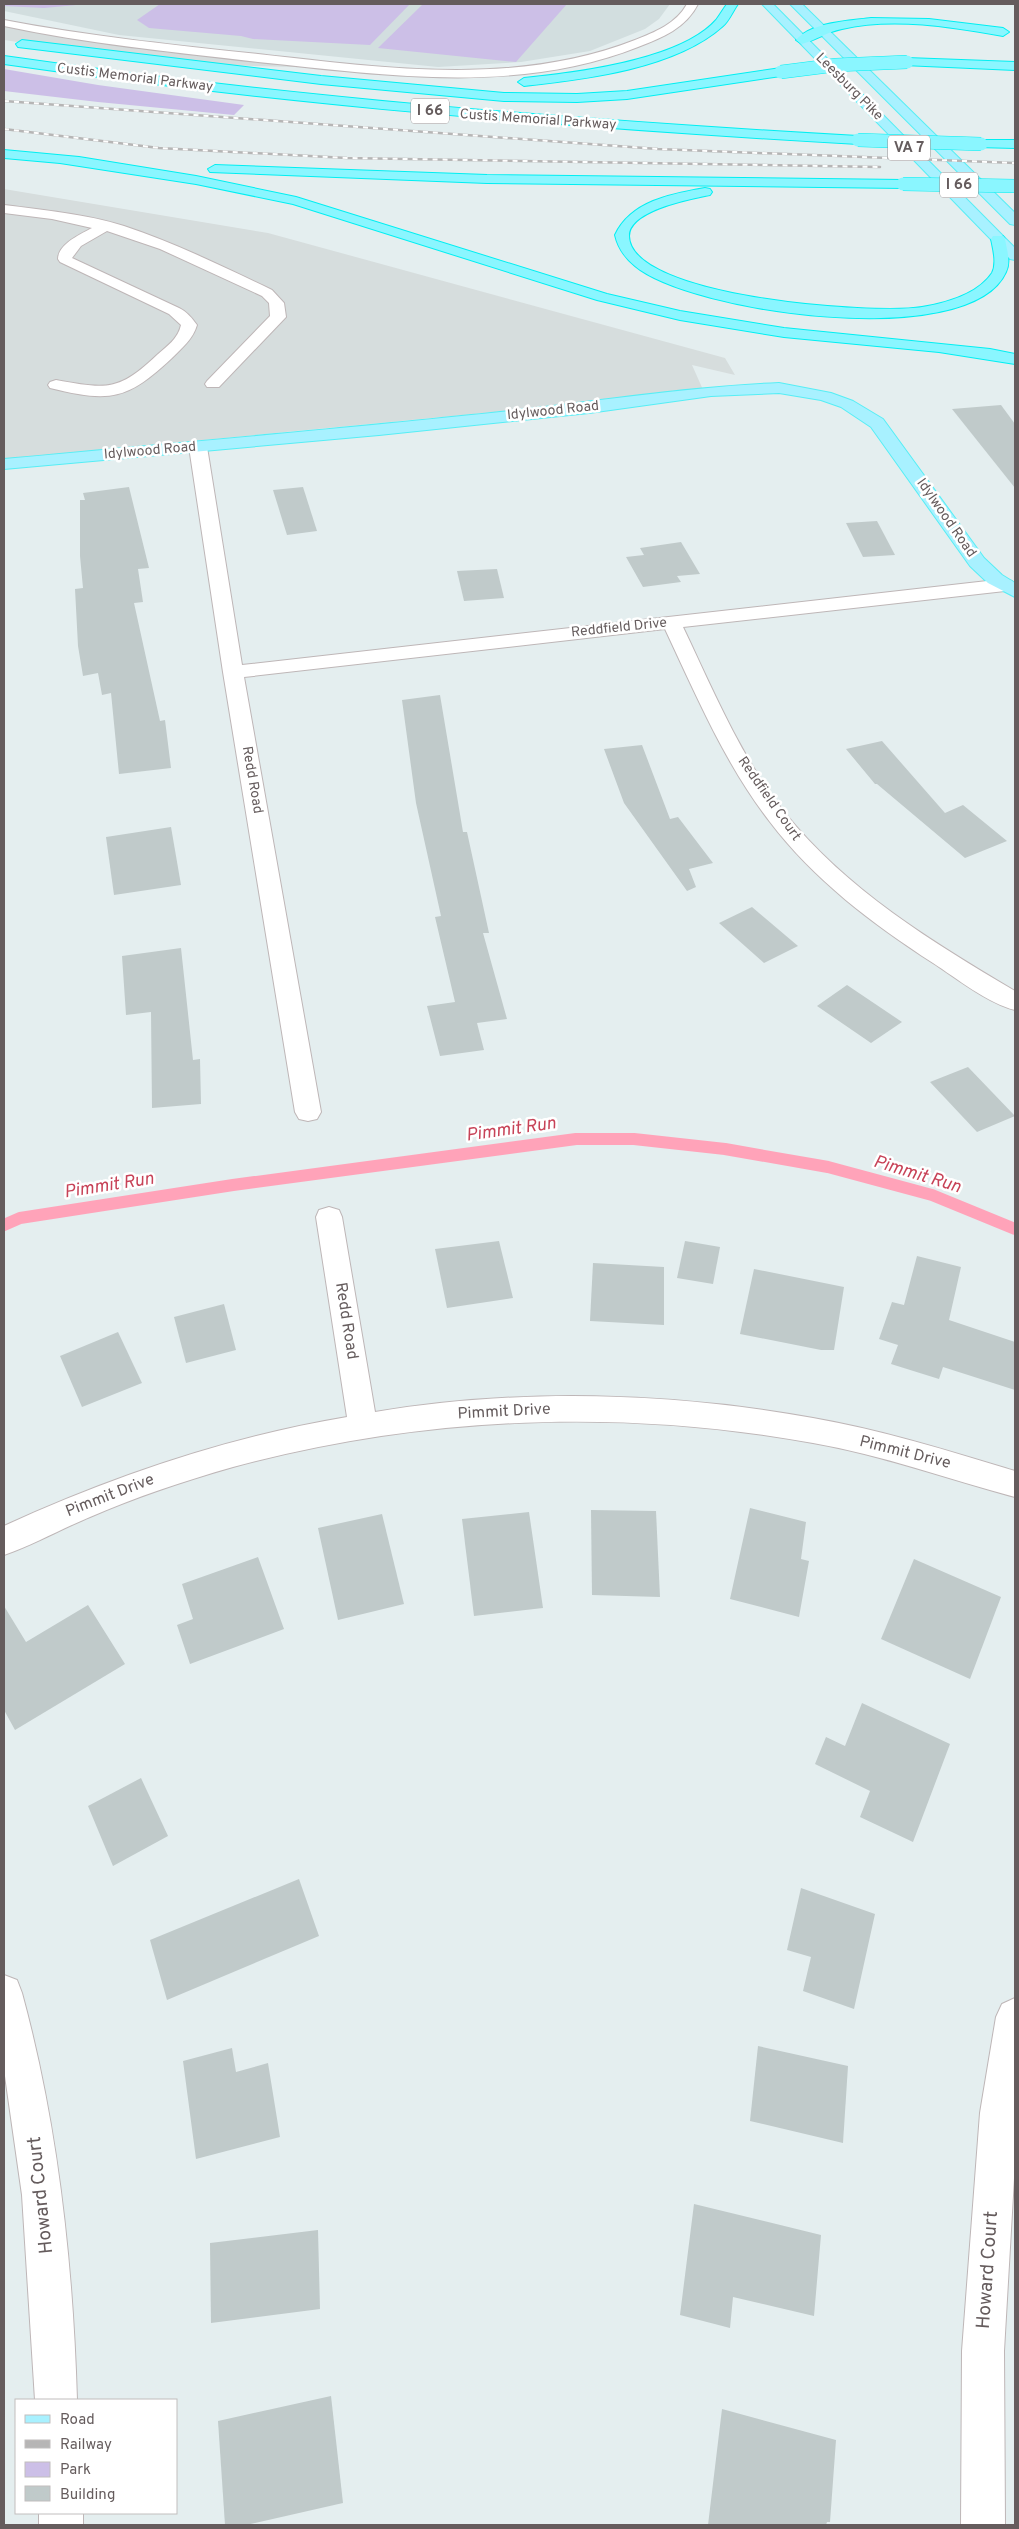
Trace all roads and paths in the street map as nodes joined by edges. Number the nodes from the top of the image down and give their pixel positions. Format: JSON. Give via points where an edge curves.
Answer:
{"nodes":[{"id":1,"x":692,"y":4,"type":"edge"},
{"id":2,"x":732,"y":4,"type":"edge"},
{"id":3,"x":767,"y":4,"type":"edge"},
{"id":4,"x":796,"y":4,"type":"edge"},
{"id":5,"x":913,"y":10,"type":"dead end"},
{"id":6,"x":4,"y":23,"type":"edge"},
{"id":7,"x":822,"y":29,"type":"junction"},
{"id":8,"x":1003,"y":32,"type":"junction"},
{"id":9,"x":1015,"y":35,"type":"edge"},
{"id":10,"x":12,"y":40,"type":"dead end"},
{"id":11,"x":802,"y":40,"type":"junction"},
{"id":12,"x":4,"y":60,"type":"edge"},
{"id":13,"x":1015,"y":61,"type":"edge"},
{"id":14,"x":933,"y":62,"type":"junction"},
{"id":15,"x":1015,"y":66,"type":"edge"},
{"id":16,"x":280,"y":74,"type":"junction"},
{"id":17,"x":1015,"y":144,"type":"edge"},
{"id":18,"x":4,"y":154,"type":"edge"},
{"id":19,"x":62,"y":160,"type":"junction"},
{"id":20,"x":805,"y":182,"type":"junction"},
{"id":21,"x":1015,"y":186,"type":"edge"},
{"id":22,"x":4,"y":209,"type":"edge"},
{"id":23,"x":1015,"y":221,"type":"edge"},
{"id":24,"x":106,"y":226,"type":"junction"},
{"id":25,"x":998,"y":239,"type":"junction"},
{"id":26,"x":1015,"y":256,"type":"edge"},
{"id":27,"x":1015,"y":359,"type":"edge"},
{"id":28,"x":213,"y":384,"type":"dead end"},
{"id":29,"x":56,"y":386,"type":"dead end"},
{"id":30,"x":198,"y":446,"type":"junction"},
{"id":31,"x":4,"y":464,"type":"edge"},
{"id":32,"x":1010,"y":588,"type":"edge"},
{"id":33,"x":671,"y":622,"type":"junction"},
{"id":34,"x":233,"y":672,"type":"junction"},
{"id":35,"x":1015,"y":1002,"type":"edge"},
{"id":36,"x":308,"y":1112,"type":"dead end"},
{"id":37,"x":329,"y":1217,"type":"dead end"},
{"id":38,"x":363,"y":1426,"type":"junction"},
{"id":39,"x":1015,"y":1484,"type":"edge"},
{"id":40,"x":4,"y":1541,"type":"edge"},
{"id":41,"x":4,"y":1993,"type":"edge"},
{"id":42,"x":1015,"y":2017,"type":"edge"},
{"id":43,"x":56,"y":2399,"type":"edge"},
{"id":44,"x":983,"y":2525,"type":"edge"}],
"edges":[{"from":1,"to":6,"type":"street","via":[[686,14],[669,28],[612,53],[533,68],[468,73],[414,73],[197,52]]},
{"from":2,"to":16,"type":"highway","via":[[714,29],[683,46],[624,66],[560,79],[508,84],[413,84]]},
{"from":3,"to":11,"type":"main road","name":"Leesburg Pike","number":"VA 7"},
{"from":4,"to":7,"type":"main road","name":"Leesburg Pike","number":"VA 7"},
{"from":5,"to":8,"type":"highway"},
{"from":7,"to":8,"type":"highway","via":[[914,22]]},
{"from":7,"to":11,"type":"highway"},
{"from":7,"to":23,"type":"main road","name":"Leesburg Pike","number":"VA 7"},
{"from":8,"to":9,"type":"highway"},
{"from":10,"to":16,"type":"highway","via":[[78,51]]},
{"from":11,"to":25,"type":"main road","name":"Leesburg Pike","number":"VA 7"},
{"from":12,"to":17,"type":"highway","name":"Custis Memorial Parkway","number":"I 66","bridge":true,"via":[[380,107],[571,123],[858,140]]},
{"from":13,"to":14,"type":"highway"},
{"from":14,"to":15,"type":"highway"},
{"from":14,"to":16,"type":"highway","bridge":true,"via":[[836,65],[651,92],[550,98],[446,93]]},
{"from":18,"to":19,"type":"highway","number":"I 66"},
{"from":19,"to":20,"type":"highway","number":"I 66","via":[[378,176]]},
{"from":19,"to":27,"type":"highway","via":[[196,180],[296,201],[649,309],[754,329],[956,348]]},
{"from":20,"to":21,"type":"highway","number":"I 66","bridge":true},
{"from":20,"to":25,"type":"highway","via":[[725,189],[672,198],[638,213],[628,222],[623,242],[628,252],[656,272],[707,290],[792,307],[870,315],[925,311],[965,300],[998,275],[1002,261]]},
{"from":22,"to":24,"type":"street"},
{"from":24,"to":28,"type":"street","via":[[148,239],[276,300],[278,317]]},
{"from":24,"to":29,"type":"street","via":[[76,243],[65,254],[65,259],[174,311],[186,320],[188,330],[172,350],[131,386],[100,392]]},
{"from":25,"to":26,"type":"main road","name":"Leesburg Pike","number":"VA 7"},
{"from":30,"to":31,"type":"main road","name":"Idylwood Road"},
{"from":30,"to":32,"type":"main road","name":"Idylwood Road","via":[[589,408],[711,392],[756,388],[801,391],[847,404],[878,423],[976,562]]},
{"from":30,"to":34,"type":"street","name":"Redd Road"},
{"from":32,"to":33,"type":"street","name":"Reddfield Drive"},
{"from":33,"to":34,"type":"street","name":"Reddfield Drive"},
{"from":33,"to":35,"type":"street","name":"Reddfield Court","via":[[728,740],[767,802],[796,840],[829,874],[867,905],[933,953]]},
{"from":34,"to":36,"type":"street","name":"Redd Road"},
{"from":37,"to":38,"type":"street","name":"Redd Road"},
{"from":38,"to":39,"type":"street","name":"Pimmit Drive","via":[[445,1415],[552,1408],[710,1415],[814,1430],[925,1456]]},
{"from":38,"to":40,"type":"street","name":"Pimmit Drive","via":[[248,1450],[153,1479],[57,1516]]},
{"from":41,"to":43,"type":"street","name":"Howard Court","via":[[36,2141],[51,2295]]},
{"from":42,"to":44,"type":"street","name":"Howard Court","via":[[999,2113],[984,2331]]}]}
